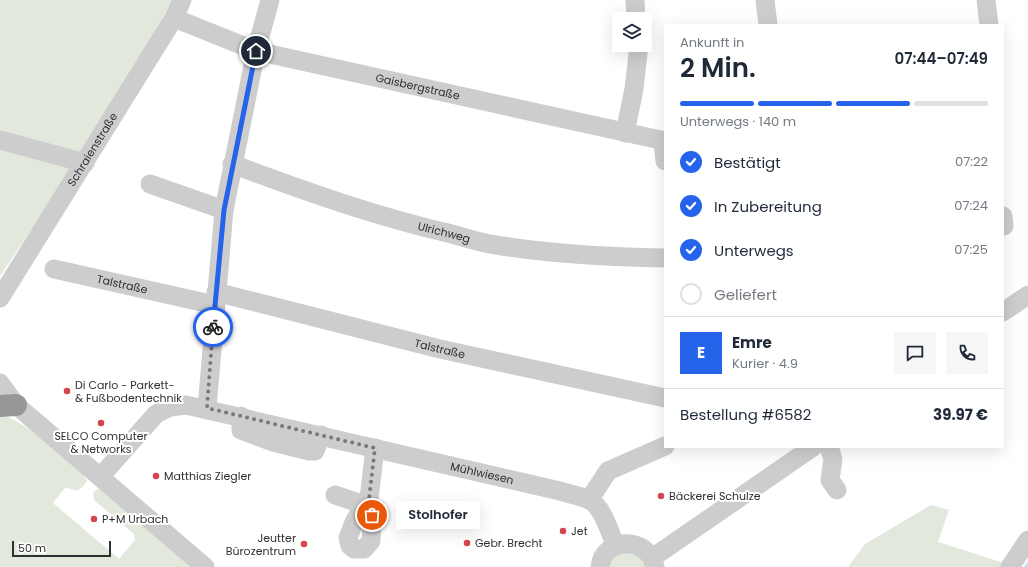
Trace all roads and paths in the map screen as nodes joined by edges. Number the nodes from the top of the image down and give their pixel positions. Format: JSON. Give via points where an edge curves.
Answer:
{"nodes":[{"id":1,"x":182,"y":0,"type":"edge"},
{"id":2,"x":270,"y":0,"type":"edge"},
{"id":3,"x":635,"y":0,"type":"edge"},
{"id":4,"x":765,"y":0,"type":"edge"},
{"id":5,"x":986,"y":0,"type":"edge"},
{"id":6,"x":636,"y":12,"type":"edge"},
{"id":7,"x":174,"y":18,"type":"junction"},
{"id":8,"x":768,"y":24,"type":"edge"},
{"id":9,"x":989,"y":24,"type":"edge"},
{"id":10,"x":256,"y":51,"type":"junction"},
{"id":11,"x":638,"y":52,"type":"edge"},
{"id":12,"x":625,"y":133,"type":"junction"},
{"id":13,"x":0,"y":140,"type":"edge"},
{"id":14,"x":664,"y":141,"type":"edge"},
{"id":15,"x":85,"y":163,"type":"junction"},
{"id":16,"x":232,"y":164,"type":"junction"},
{"id":17,"x":150,"y":184,"type":"dead end"},
{"id":18,"x":224,"y":210,"type":"junction"},
{"id":19,"x":664,"y":258,"type":"edge"},
{"id":20,"x":54,"y":269,"type":"dead end"},
{"id":21,"x":1028,"y":295,"type":"edge"},
{"id":22,"x":0,"y":298,"type":"edge"},
{"id":23,"x":216,"y":298,"type":"junction"},
{"id":24,"x":1004,"y":311,"type":"edge"},
{"id":25,"x":0,"y":382,"type":"edge"},
{"id":26,"x":664,"y":398,"type":"edge"},
{"id":27,"x":5,"y":403,"type":"edge"},
{"id":28,"x":207,"y":408,"type":"junction"},
{"id":29,"x":664,"y":446,"type":"edge"},
{"id":30,"x":375,"y":448,"type":"junction"},
{"id":31,"x":812,"y":448,"type":"edge"},
{"id":32,"x":829,"y":448,"type":"edge"},
{"id":33,"x":100,"y":477,"type":"junction"},
{"id":34,"x":837,"y":490,"type":"dead end"},
{"id":35,"x":335,"y":495,"type":"dead end"},
{"id":36,"x":589,"y":500,"type":"junction"},
{"id":37,"x":1028,"y":540,"type":"edge"},
{"id":38,"x":616,"y":546,"type":"junction"},
{"id":39,"x":654,"y":562,"type":"edge"},
{"id":40,"x":199,"y":563,"type":"edge"},
{"id":41,"x":600,"y":567,"type":"edge"},
{"id":42,"x":1010,"y":567,"type":"edge"}],
"edges":[{"from":1,"to":7,"type":"street","name":"Schraienstraße"},
{"from":2,"to":10,"type":"street"},
{"from":3,"to":6,"type":"street"},
{"from":4,"to":8,"type":"street"},
{"from":5,"to":9,"type":"street"},
{"from":7,"to":10,"type":"street","name":"Gaisbergstraße"},
{"from":7,"to":15,"type":"street","name":"Schraienstraße"},
{"from":10,"to":12,"type":"street","name":"Gaisbergstraße"},
{"from":10,"to":16,"type":"street"},
{"from":11,"to":12,"type":"street"},
{"from":12,"to":14,"type":"street","name":"Gaisbergstraße"},
{"from":13,"to":15,"type":"street"},
{"from":15,"to":22,"type":"street","name":"Schraienstraße"},
{"from":16,"to":18,"type":"street"},
{"from":16,"to":19,"type":"street","name":"Ulrichweg","via":[[360,209],[429,230],[494,245],[586,256]]},
{"from":17,"to":18,"type":"street"},
{"from":18,"to":23,"type":"street"},
{"from":20,"to":23,"type":"street","name":"Talstraße"},
{"from":21,"to":24,"type":"street"},
{"from":23,"to":26,"type":"street","name":"Talstraße"},
{"from":23,"to":28,"type":"street"},
{"from":25,"to":27,"type":"street"},
{"from":27,"to":33,"type":"street"},
{"from":28,"to":30,"type":"street","name":"Mühlwiesen","via":[[241,416],[318,443]]},
{"from":28,"to":33,"type":"street","name":"Mühlwiesen","via":[[186,404],[170,407],[156,414]]},
{"from":29,"to":36,"type":"street","via":[[608,471]]},
{"from":30,"to":35,"type":"street","via":[[367,502]]},
{"from":30,"to":36,"type":"street","name":"Mühlwiesen"},
{"from":31,"to":39,"type":"street"},
{"from":32,"to":34,"type":"street","via":[[833,459],[830,480]]},
{"from":33,"to":40,"type":"street"},
{"from":36,"to":38,"type":"street","via":[[603,516]]},
{"from":37,"to":42,"type":"street"},
{"from":38,"to":39,"type":"street","via":[[634,544],[645,549]]},
{"from":38,"to":41,"type":"street","via":[[605,555]]}]}
